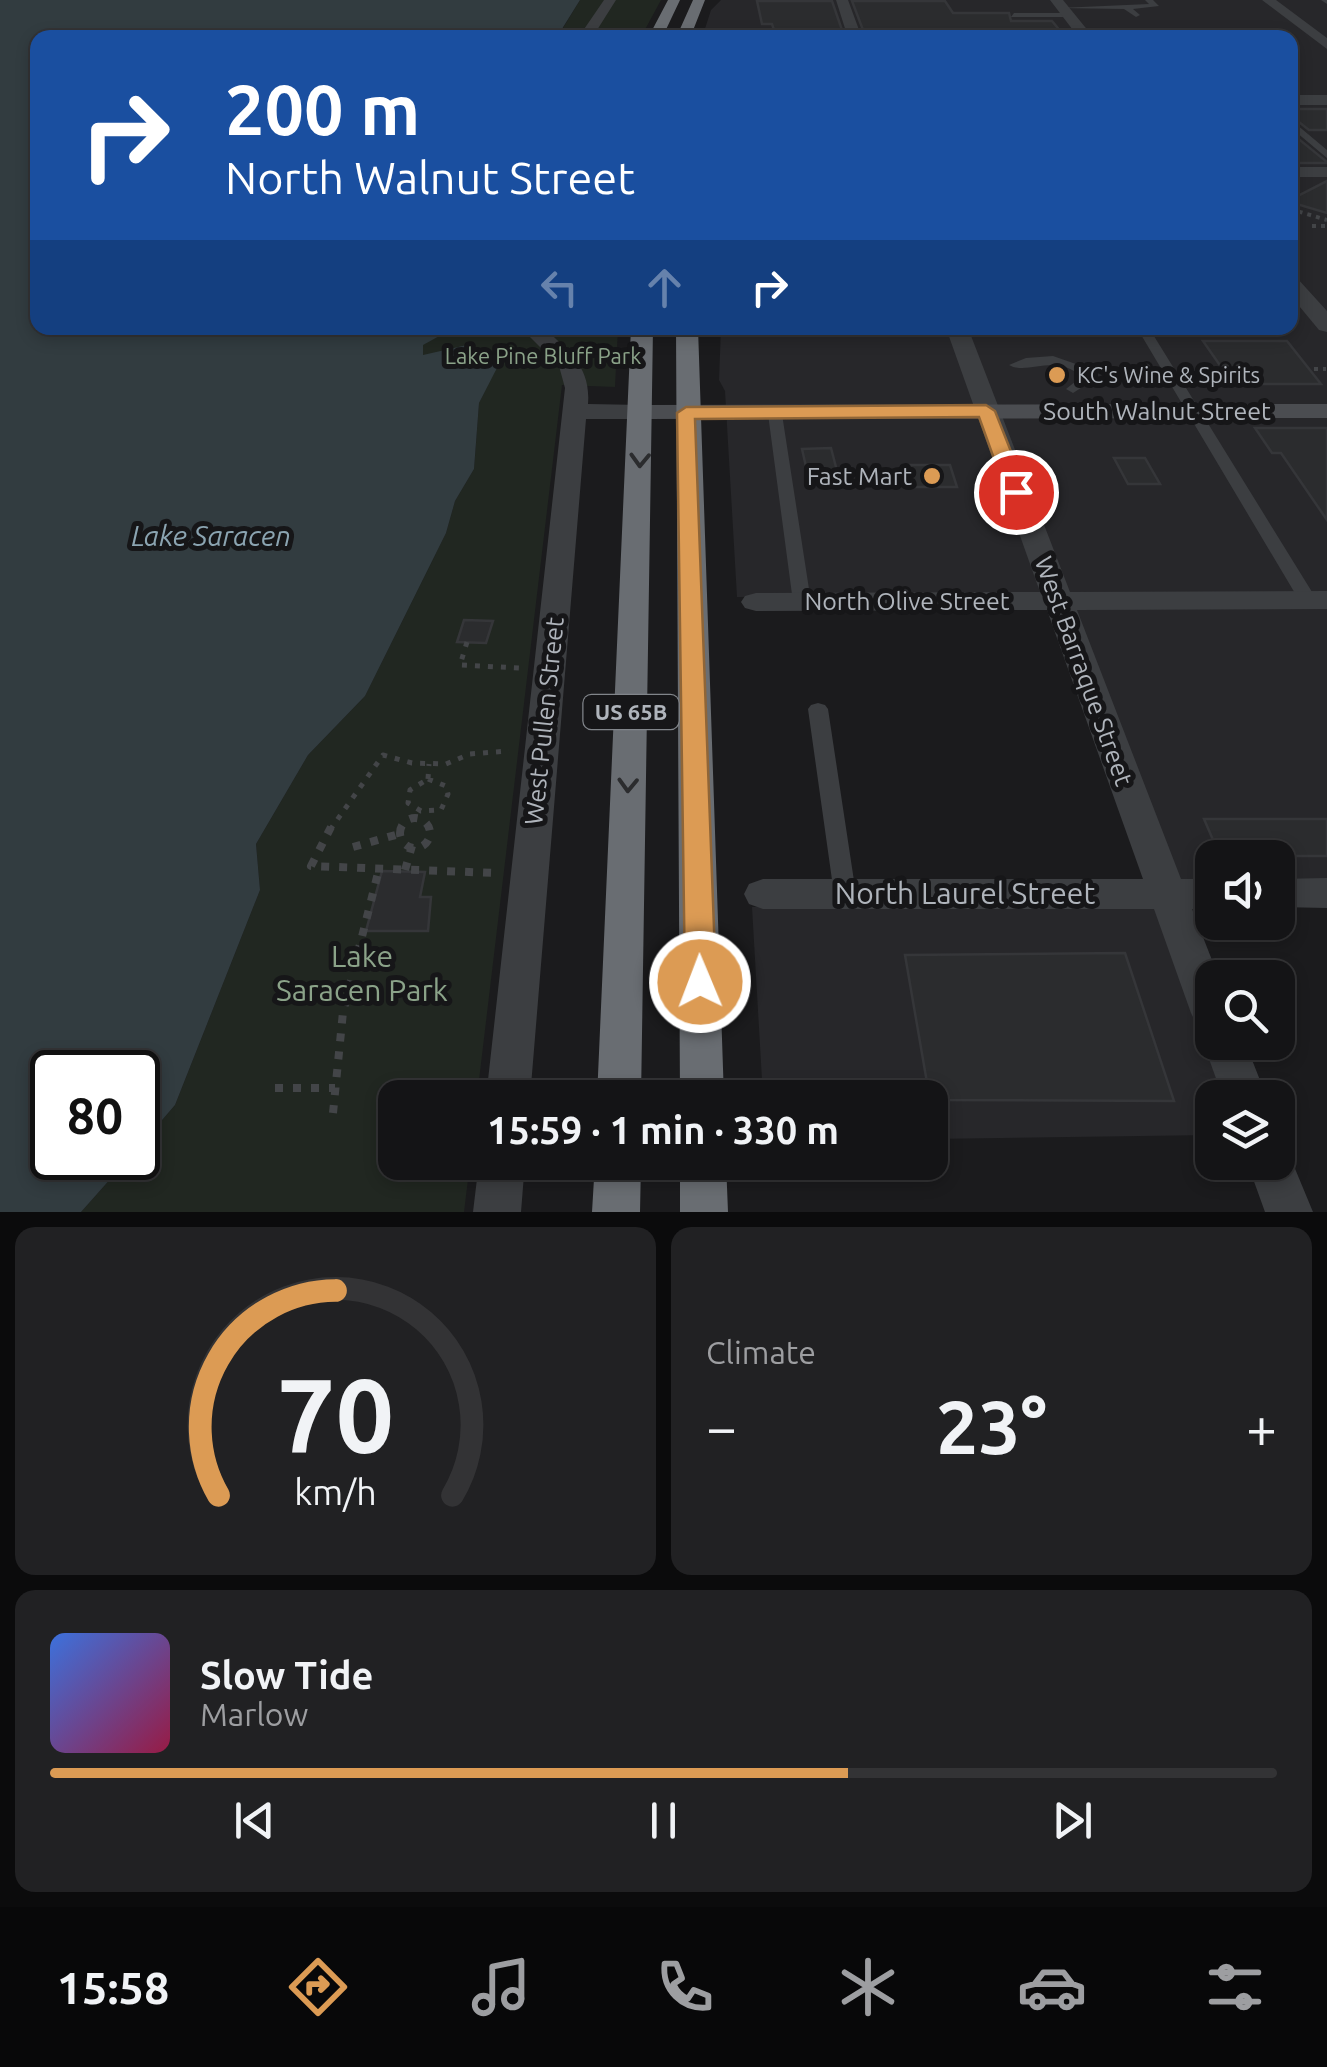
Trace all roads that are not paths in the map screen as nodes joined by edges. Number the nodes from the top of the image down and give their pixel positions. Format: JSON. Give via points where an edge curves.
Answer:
{"nodes":[{"id":1,"x":610,"y":0,"type":"edge"},
{"id":2,"x":674,"y":0,"type":"edge"},
{"id":3,"x":699,"y":0,"type":"edge"},
{"id":4,"x":842,"y":0,"type":"edge"},
{"id":5,"x":1148,"y":0,"type":"edge"},
{"id":6,"x":1268,"y":0,"type":"edge"},
{"id":7,"x":1062,"y":8,"type":"edge"},
{"id":8,"x":1126,"y":8,"type":"junction"},
{"id":9,"x":1136,"y":14,"type":"dead end"},
{"id":10,"x":1014,"y":15,"type":"dead end"},
{"id":11,"x":1145,"y":27,"type":"dead end"},
{"id":12,"x":590,"y":30,"type":"edge"},
{"id":13,"x":659,"y":30,"type":"edge"},
{"id":14,"x":686,"y":30,"type":"edge"},
{"id":15,"x":852,"y":30,"type":"edge"},
{"id":16,"x":1081,"y":30,"type":"edge"},
{"id":17,"x":1139,"y":30,"type":"edge"},
{"id":18,"x":1298,"y":42,"type":"edge"},
{"id":19,"x":1326,"y":43,"type":"edge"},
{"id":20,"x":1298,"y":100,"type":"edge"},
{"id":21,"x":1327,"y":100,"type":"edge"},
{"id":22,"x":1298,"y":129,"type":"edge"},
{"id":23,"x":1327,"y":155,"type":"edge"},
{"id":24,"x":1298,"y":172,"type":"edge"},
{"id":25,"x":1327,"y":172,"type":"edge"},
{"id":26,"x":1298,"y":291,"type":"edge"},
{"id":27,"x":1327,"y":325,"type":"edge"},
{"id":28,"x":539,"y":335,"type":"edge"},
{"id":29,"x":642,"y":335,"type":"edge"},
{"id":30,"x":687,"y":335,"type":"edge"},
{"id":31,"x":959,"y":335,"type":"edge"},
{"id":32,"x":1147,"y":335,"type":"edge"},
{"id":33,"x":1016,"y":364,"type":"dead end"},
{"id":34,"x":1074,"y":390,"type":"dead end"},
{"id":35,"x":574,"y":411,"type":"junction"},
{"id":36,"x":986,"y":411,"type":"junction"},
{"id":37,"x":642,"y":412,"type":"junction"},
{"id":38,"x":1192,"y":412,"type":"junction"},
{"id":39,"x":1327,"y":412,"type":"edge"},
{"id":40,"x":686,"y":413,"type":"junction"},
{"id":41,"x":774,"y":414,"type":"junction"},
{"id":42,"x":1059,"y":600,"type":"junction"},
{"id":43,"x":1318,"y":600,"type":"edge"},
{"id":44,"x":756,"y":602,"type":"dead end"},
{"id":45,"x":802,"y":602,"type":"junction"},
{"id":46,"x":818,"y":709,"type":"dead end"},
{"id":47,"x":1295,"y":893,"type":"edge"},
{"id":48,"x":1327,"y":893,"type":"edge"},
{"id":49,"x":762,"y":894,"type":"dead end"},
{"id":50,"x":846,"y":894,"type":"junction"},
{"id":51,"x":1166,"y":894,"type":"junction"},
{"id":52,"x":1195,"y":894,"type":"edge"},
{"id":53,"x":1195,"y":969,"type":"edge"},
{"id":54,"x":510,"y":1080,"type":"edge"},
{"id":55,"x":620,"y":1080,"type":"edge"},
{"id":56,"x":702,"y":1080,"type":"edge"},
{"id":57,"x":500,"y":1180,"type":"edge"},
{"id":58,"x":617,"y":1180,"type":"edge"},
{"id":59,"x":703,"y":1180,"type":"edge"},
{"id":60,"x":1277,"y":1180,"type":"edge"},
{"id":61,"x":497,"y":1212,"type":"edge"},
{"id":62,"x":616,"y":1212,"type":"edge"},
{"id":63,"x":704,"y":1212,"type":"edge"},
{"id":64,"x":1290,"y":1212,"type":"edge"}],
"edges":[{"from":1,"to":12,"type":"street"},
{"from":2,"to":13,"type":"highway"},
{"from":3,"to":14,"type":"highway"},
{"from":4,"to":15,"type":"street"},
{"from":5,"to":8,"type":"lane","via":[[1154,6]]},
{"from":6,"to":19,"type":"street"},
{"from":7,"to":8,"type":"lane"},
{"from":7,"to":10,"type":"lane"},
{"from":7,"to":16,"type":"street"},
{"from":8,"to":9,"type":"lane"},
{"from":11,"to":17,"type":"lane"},
{"from":18,"to":19,"type":"street"},
{"from":20,"to":21,"type":"street"},
{"from":22,"to":23,"type":"lane"},
{"from":24,"to":25,"type":"street"},
{"from":26,"to":27,"type":"street"},
{"from":28,"to":35,"type":"street","name":"West Pullen Street","via":[[570,364]]},
{"from":29,"to":37,"type":"highway","number":"US 65B"},
{"from":30,"to":40,"type":"highway","number":"US 65B"},
{"from":31,"to":36,"type":"street","name":"West Barraque Street"},
{"from":32,"to":38,"type":"lane"},
{"from":33,"to":34,"type":"lane","via":[[1042,358],[1079,368],[1088,379]]},
{"from":35,"to":37,"type":"street"},
{"from":35,"to":54,"type":"street","name":"West Pullen Street"},
{"from":36,"to":38,"type":"street","name":"South Walnut Street"},
{"from":36,"to":41,"type":"street","name":"South Walnut Street"},
{"from":36,"to":42,"type":"street","name":"West Barraque Street"},
{"from":37,"to":40,"type":"street","name":"South Walnut Street"},
{"from":37,"to":55,"type":"highway","number":"US 65B","one_way":true},
{"from":38,"to":39,"type":"street","name":"South Walnut Street"},
{"from":38,"to":43,"type":"lane"},
{"from":40,"to":41,"type":"street","name":"South Walnut Street"},
{"from":40,"to":56,"type":"highway","number":"US 65B"},
{"from":41,"to":45,"type":"lane"},
{"from":42,"to":43,"type":"street","name":"North Olive Street"},
{"from":42,"to":45,"type":"street","name":"North Olive Street"},
{"from":42,"to":51,"type":"street","name":"West Barraque Street"},
{"from":44,"to":45,"type":"street","name":"North Olive Street"},
{"from":46,"to":50,"type":"lane"},
{"from":47,"to":48,"type":"street"},
{"from":49,"to":50,"type":"street","name":"North Laurel Street"},
{"from":50,"to":51,"type":"street","name":"North Laurel Street"},
{"from":51,"to":52,"type":"street","name":"North Laurel Street"},
{"from":51,"to":53,"type":"street","name":"West Barraque Street"},
{"from":57,"to":61,"type":"street"},
{"from":58,"to":62,"type":"highway"},
{"from":59,"to":63,"type":"highway"},
{"from":60,"to":64,"type":"street"}]}
